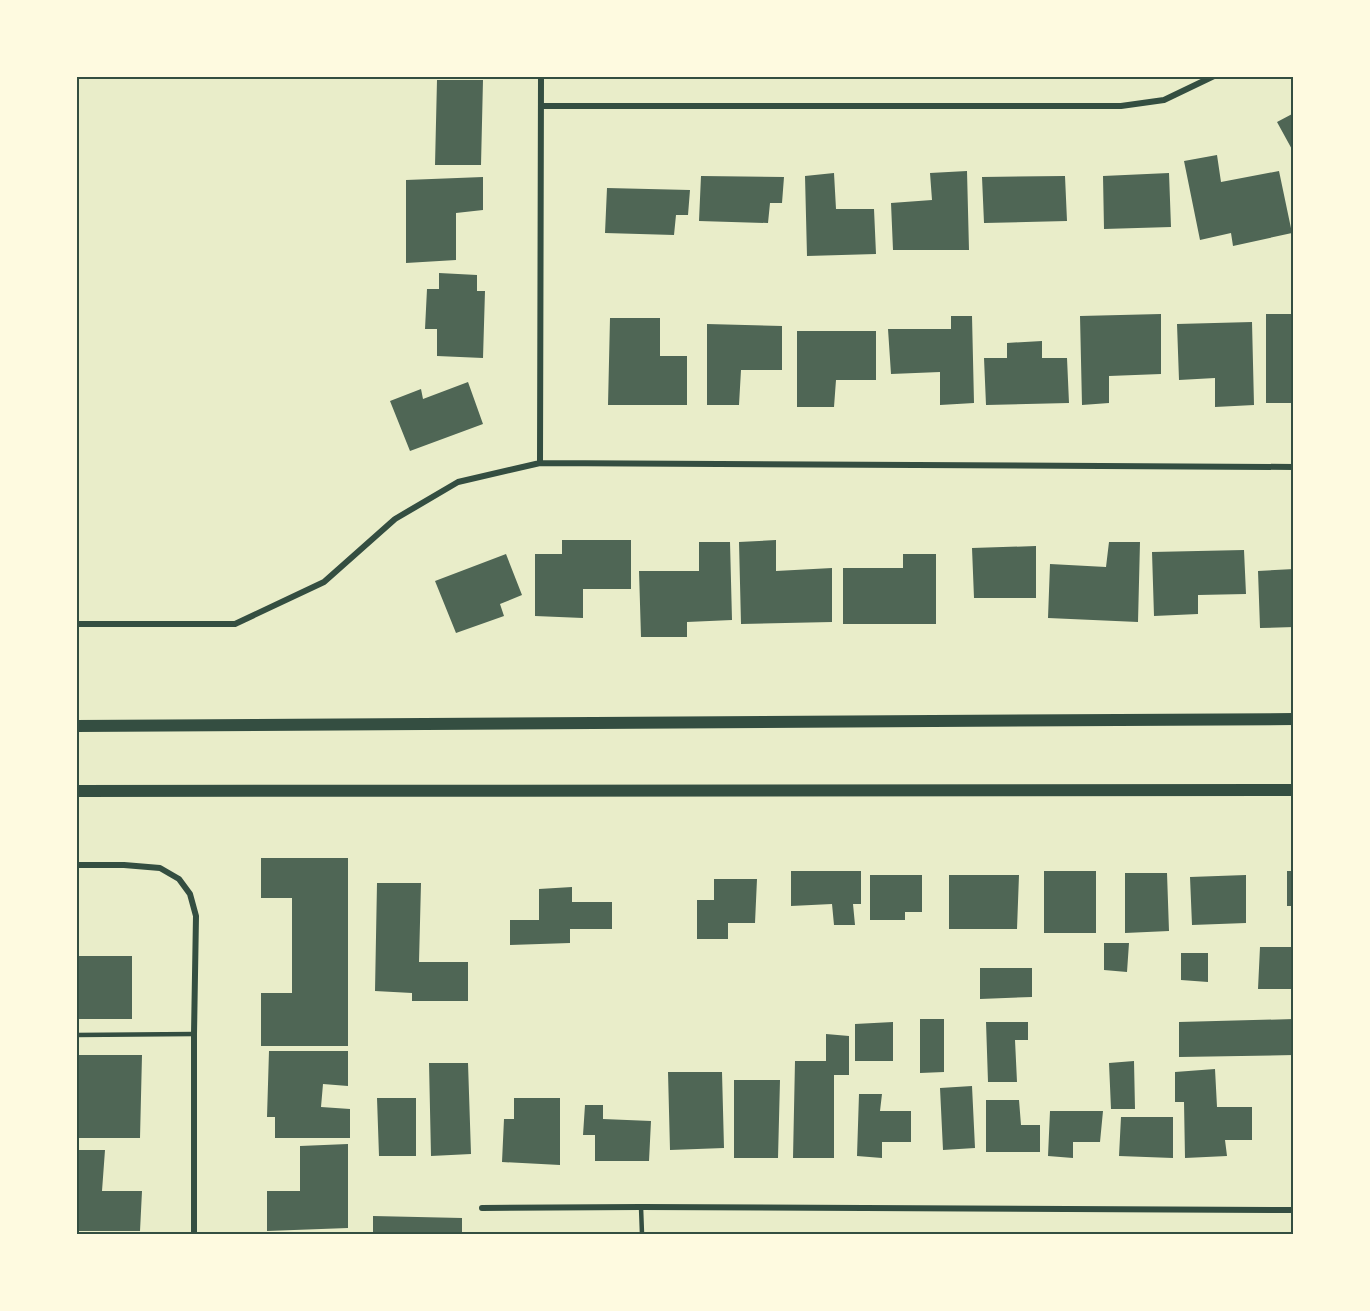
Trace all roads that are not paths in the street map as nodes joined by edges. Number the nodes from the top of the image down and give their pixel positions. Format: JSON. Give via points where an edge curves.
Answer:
{"nodes":[{"id":1,"x":541,"y":76,"type":"edge"},
{"id":2,"x":1214,"y":76,"type":"edge"},
{"id":3,"x":541,"y":106,"type":"junction"},
{"id":4,"x":540,"y":463,"type":"junction"},
{"id":5,"x":1293,"y":467,"type":"edge"},
{"id":6,"x":76,"y":624,"type":"edge"},
{"id":7,"x":1293,"y":719,"type":"edge"},
{"id":8,"x":76,"y":726,"type":"edge"},
{"id":9,"x":1293,"y":790,"type":"edge"},
{"id":10,"x":76,"y":791,"type":"edge"},
{"id":11,"x":76,"y":865,"type":"edge"},
{"id":12,"x":194,"y":1034,"type":"junction"},
{"id":13,"x":76,"y":1035,"type":"edge"},
{"id":14,"x":641,"y":1207,"type":"junction"},
{"id":15,"x":482,"y":1208,"type":"dead end"},
{"id":16,"x":1293,"y":1210,"type":"edge"},
{"id":17,"x":194,"y":1234,"type":"edge"},
{"id":18,"x":642,"y":1234,"type":"edge"}],
"edges":[{"from":1,"to":3,"type":"street"},
{"from":2,"to":3,"type":"street","via":[[1164,100],[1121,106]]},
{"from":3,"to":4,"type":"street"},
{"from":4,"to":5,"type":"street"},
{"from":4,"to":6,"type":"street","via":[[458,482],[395,519],[324,582],[235,624]]},
{"from":7,"to":8,"type":"main road"},
{"from":9,"to":10,"type":"main road"},
{"from":11,"to":12,"type":"street","via":[[160,868],[179,879],[190,894],[196,916]]},
{"from":12,"to":13,"type":"lane"},
{"from":12,"to":17,"type":"street"},
{"from":14,"to":15,"type":"street"},
{"from":14,"to":16,"type":"street"},
{"from":14,"to":18,"type":"lane"}]}
